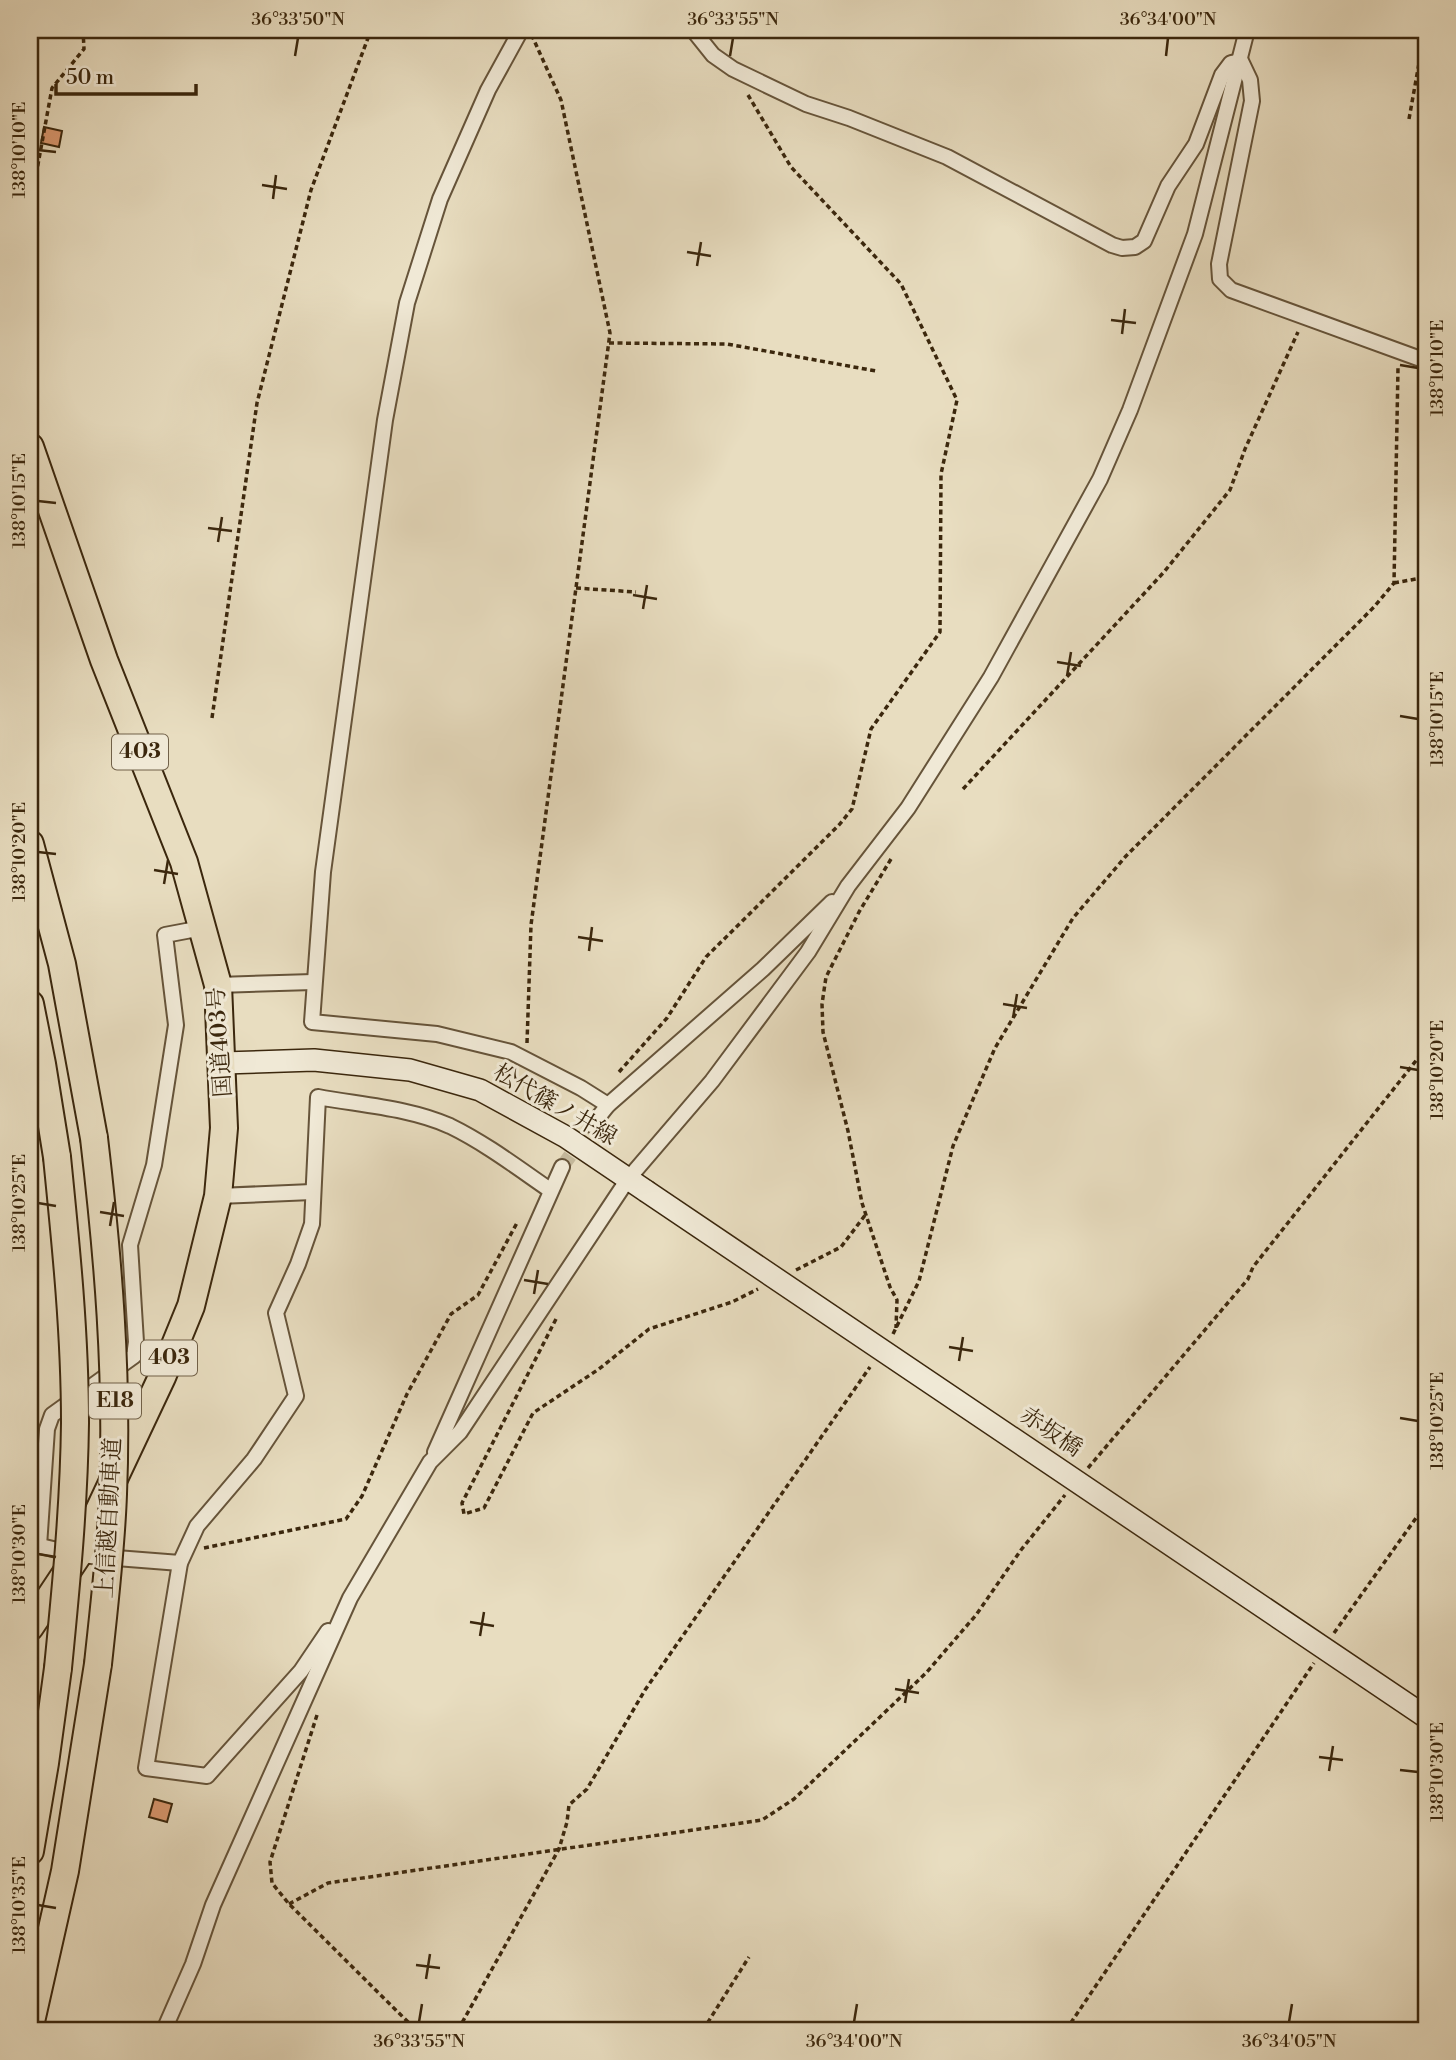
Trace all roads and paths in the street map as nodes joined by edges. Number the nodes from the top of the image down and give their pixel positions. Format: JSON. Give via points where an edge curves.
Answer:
{"nodes":[{"id":1,"x":83,"y":30,"type":"edge"},
{"id":2,"x":371,"y":30,"type":"edge"},
{"id":3,"x":521,"y":30,"type":"edge"},
{"id":4,"x":529,"y":30,"type":"edge"},
{"id":5,"x":693,"y":30,"type":"edge"},
{"id":6,"x":1247,"y":30,"type":"edge"},
{"id":7,"x":1425,"y":30,"type":"edge"},
{"id":8,"x":1241,"y":61,"type":"junction"},
{"id":9,"x":733,"y":69,"type":"junction"},
{"id":10,"x":1409,"y":119,"type":"dead end"},
{"id":11,"x":30,"y":208,"type":"edge"},
{"id":12,"x":1301,"y":316,"type":"junction"},
{"id":13,"x":609,"y":343,"type":"junction"},
{"id":14,"x":1398,"y":352,"type":"junction"},
{"id":15,"x":1426,"y":361,"type":"edge"},
{"id":16,"x":876,"y":371,"type":"dead end"},
{"id":17,"x":30,"y":447,"type":"edge"},
{"id":18,"x":1426,"y":573,"type":"edge"},
{"id":19,"x":1394,"y":583,"type":"junction"},
{"id":20,"x":576,"y":589,"type":"junction"},
{"id":21,"x":636,"y":592,"type":"dead end"},
{"id":22,"x":30,"y":639,"type":"edge"},
{"id":23,"x":37,"y":654,"type":"dead end"},
{"id":24,"x":212,"y":718,"type":"dead end"},
{"id":25,"x":963,"y":789,"type":"dead end"},
{"id":26,"x":30,"y":844,"type":"edge"},
{"id":27,"x":898,"y":849,"type":"dead end"},
{"id":28,"x":848,"y":886,"type":"junction"},
{"id":29,"x":202,"y":928,"type":"junction"},
{"id":30,"x":313,"y":982,"type":"junction"},
{"id":31,"x":218,"y":985,"type":"junction"},
{"id":32,"x":30,"y":1004,"type":"edge"},
{"id":33,"x":1426,"y":1048,"type":"edge"},
{"id":34,"x":526,"y":1060,"type":"junction"},
{"id":35,"x":223,"y":1063,"type":"junction"},
{"id":36,"x":602,"y":1101,"type":"junction"},
{"id":37,"x":592,"y":1125,"type":"tunnel mouth"},
{"id":38,"x":562,"y":1167,"type":"tunnel mouth"},
{"id":39,"x":628,"y":1179,"type":"junction"},
{"id":40,"x":550,"y":1190,"type":"junction"},
{"id":41,"x":646,"y":1191,"type":"joint"},
{"id":42,"x":312,"y":1192,"type":"junction"},
{"id":43,"x":218,"y":1196,"type":"junction"},
{"id":44,"x":866,"y":1214,"type":"junction"},
{"id":45,"x":521,"y":1216,"type":"dead end"},
{"id":46,"x":793,"y":1271,"type":"dead end"},
{"id":47,"x":768,"y":1284,"type":"dead end"},
{"id":48,"x":552,"y":1293,"type":"junction"},
{"id":49,"x":896,"y":1330,"type":"junction"},
{"id":50,"x":888,"y":1341,"type":"dead end"},
{"id":51,"x":873,"y":1363,"type":"dead end"},
{"id":52,"x":430,"y":1462,"type":"junction"},
{"id":53,"x":1086,"y":1469,"type":"dead end"},
{"id":54,"x":1070,"y":1490,"type":"dead end"},
{"id":55,"x":1426,"y":1504,"type":"edge"},
{"id":56,"x":34,"y":1545,"type":"edge"},
{"id":57,"x":78,"y":1555,"type":"junction"},
{"id":58,"x":182,"y":1558,"type":"junction"},
{"id":59,"x":350,"y":1598,"type":"junction"},
{"id":60,"x":30,"y":1627,"type":"edge"},
{"id":61,"x":1330,"y":1639,"type":"dead end"},
{"id":62,"x":1314,"y":1662,"type":"dead end"},
{"id":63,"x":320,"y":1704,"type":"dead end"},
{"id":64,"x":1426,"y":1717,"type":"edge"},
{"id":65,"x":559,"y":1849,"type":"junction"},
{"id":66,"x":30,"y":1851,"type":"edge"},
{"id":67,"x":289,"y":1904,"type":"junction"},
{"id":68,"x":749,"y":1957,"type":"dead end"},
{"id":69,"x":30,"y":2026,"type":"edge"},
{"id":70,"x":164,"y":2030,"type":"edge"},
{"id":71,"x":416,"y":2030,"type":"edge"},
{"id":72,"x":458,"y":2030,"type":"edge"},
{"id":73,"x":703,"y":2030,"type":"edge"},
{"id":74,"x":1066,"y":2030,"type":"edge"}],
"edges":[{"from":1,"to":11,"type":"path","via":[[84,48],[52,88]]},
{"from":2,"to":24,"type":"path","via":[[311,190],[257,403]]},
{"from":3,"to":30,"type":"street","via":[[488,90],[440,199],[407,303],[386,420],[323,872]]},
{"from":4,"to":13,"type":"path","via":[[561,100]]},
{"from":5,"to":9,"type":"street","via":[[713,55]]},
{"from":6,"to":8,"type":"street"},
{"from":7,"to":10,"type":"path"},
{"from":8,"to":9,"type":"street","via":[[1231,63],[1222,75],[1196,144],[1168,186],[1144,241],[1122,248],[947,157],[806,104]]},
{"from":8,"to":12,"type":"street","via":[[1250,80],[1252,101],[1219,264],[1220,279],[1231,290]]},
{"from":8,"to":28,"type":"street","via":[[1195,234],[1100,479],[991,677],[908,808]]},
{"from":9,"to":36,"type":"path","via":[[791,166],[901,284],[957,400],[941,474],[940,632],[871,729],[852,809],[706,957],[667,1018]]},
{"from":12,"to":14,"type":"street"},
{"from":12,"to":25,"type":"path","via":[[1230,490],[1164,572]]},
{"from":13,"to":16,"type":"path","via":[[727,344]]},
{"from":13,"to":20,"type":"path"},
{"from":14,"to":15,"type":"street"},
{"from":14,"to":19,"type":"path"},
{"from":17,"to":29,"type":"highway","name":"国道403号","number":"403","via":[[104,660],[184,862]]},
{"from":18,"to":19,"type":"path"},
{"from":19,"to":49,"type":"path","via":[[1126,856],[1073,918],[995,1048],[953,1146],[919,1280]]},
{"from":20,"to":21,"type":"path"},
{"from":20,"to":34,"type":"path","via":[[531,925]]},
{"from":22,"to":23,"type":"path"},
{"from":26,"to":69,"type":"highway","name":"上信越自動車道","number":"E18","bridge":true,"via":[[62,964],[94,1138],[112,1311],[115,1396],[113,1495],[98,1664],[65,1871]]},
{"from":27,"to":44,"type":"path","via":[[826,977],[822,1004],[824,1032]]},
{"from":28,"to":36,"type":"street","via":[[763,969]]},
{"from":28,"to":39,"type":"street","via":[[808,951],[712,1081]]},
{"from":29,"to":31,"type":"highway","name":"国道403号","number":"403"},
{"from":29,"to":56,"type":"street","via":[[166,935],[176,1025],[154,1165],[130,1245],[134,1356],[52,1415]]},
{"from":30,"to":31,"type":"street"},
{"from":30,"to":34,"type":"street","via":[[312,1022],[437,1034]]},
{"from":31,"to":35,"type":"highway","name":"国道403号","number":"403"},
{"from":32,"to":66,"type":"highway","name":"上信越自動車道","number":"E18","bridge":true,"via":[[57,1157],[75,1423],[58,1668]]},
{"from":33,"to":53,"type":"path","via":[[1248,1279]]},
{"from":34,"to":36,"type":"street"},
{"from":35,"to":39,"type":"main road","name":"松代篠ノ井線","via":[[314,1060],[410,1070],[480,1090],[566,1137]]},
{"from":35,"to":43,"type":"highway","name":"国道403号","number":"403","via":[[225,1128]]},
{"from":36,"to":37,"type":"street"},
{"from":38,"to":40,"type":"street"},
{"from":39,"to":41,"type":"main road","name":"松代篠ノ井線"},
{"from":39,"to":48,"type":"street"},
{"from":40,"to":42,"type":"street","via":[[448,1126],[406,1113],[318,1097]]},
{"from":40,"to":52,"type":"street"},
{"from":41,"to":64,"type":"main road","name":"赤坂橋","bridge":true},
{"from":42,"to":43,"type":"street"},
{"from":42,"to":58,"type":"street","via":[[312,1224],[276,1313],[296,1396],[254,1459],[197,1526]]},
{"from":43,"to":57,"type":"highway","name":"国道403号","number":"403","via":[[191,1306]]},
{"from":44,"to":46,"type":"path","via":[[841,1247]]},
{"from":44,"to":49,"type":"path","via":[[897,1300]]},
{"from":45,"to":58,"type":"path","via":[[478,1295],[451,1314],[407,1394],[362,1496],[346,1519]]},
{"from":47,"to":48,"type":"path","via":[[732,1303],[649,1329],[533,1413],[484,1508],[464,1514],[462,1503],[559,1314]]},
{"from":48,"to":52,"type":"street","via":[[460,1432]]},
{"from":49,"to":50,"type":"path"},
{"from":51,"to":65,"type":"path","via":[[645,1690],[587,1788],[569,1805]]},
{"from":52,"to":59,"type":"street"},
{"from":54,"to":65,"type":"path","via":[[926,1673],[794,1799],[762,1820]]},
{"from":55,"to":61,"type":"path"},
{"from":56,"to":57,"type":"street"},
{"from":57,"to":58,"type":"street"},
{"from":57,"to":60,"type":"highway","name":"国道403号","number":"403"},
{"from":58,"to":59,"type":"street","via":[[146,1768],[206,1776],[301,1671]]},
{"from":59,"to":70,"type":"street","via":[[213,1905]]},
{"from":62,"to":74,"type":"path"},
{"from":63,"to":67,"type":"path","via":[[270,1862],[272,1883]]},
{"from":65,"to":67,"type":"path","via":[[328,1884]]},
{"from":65,"to":72,"type":"path"},
{"from":67,"to":71,"type":"path"},
{"from":68,"to":73,"type":"path"}]}
